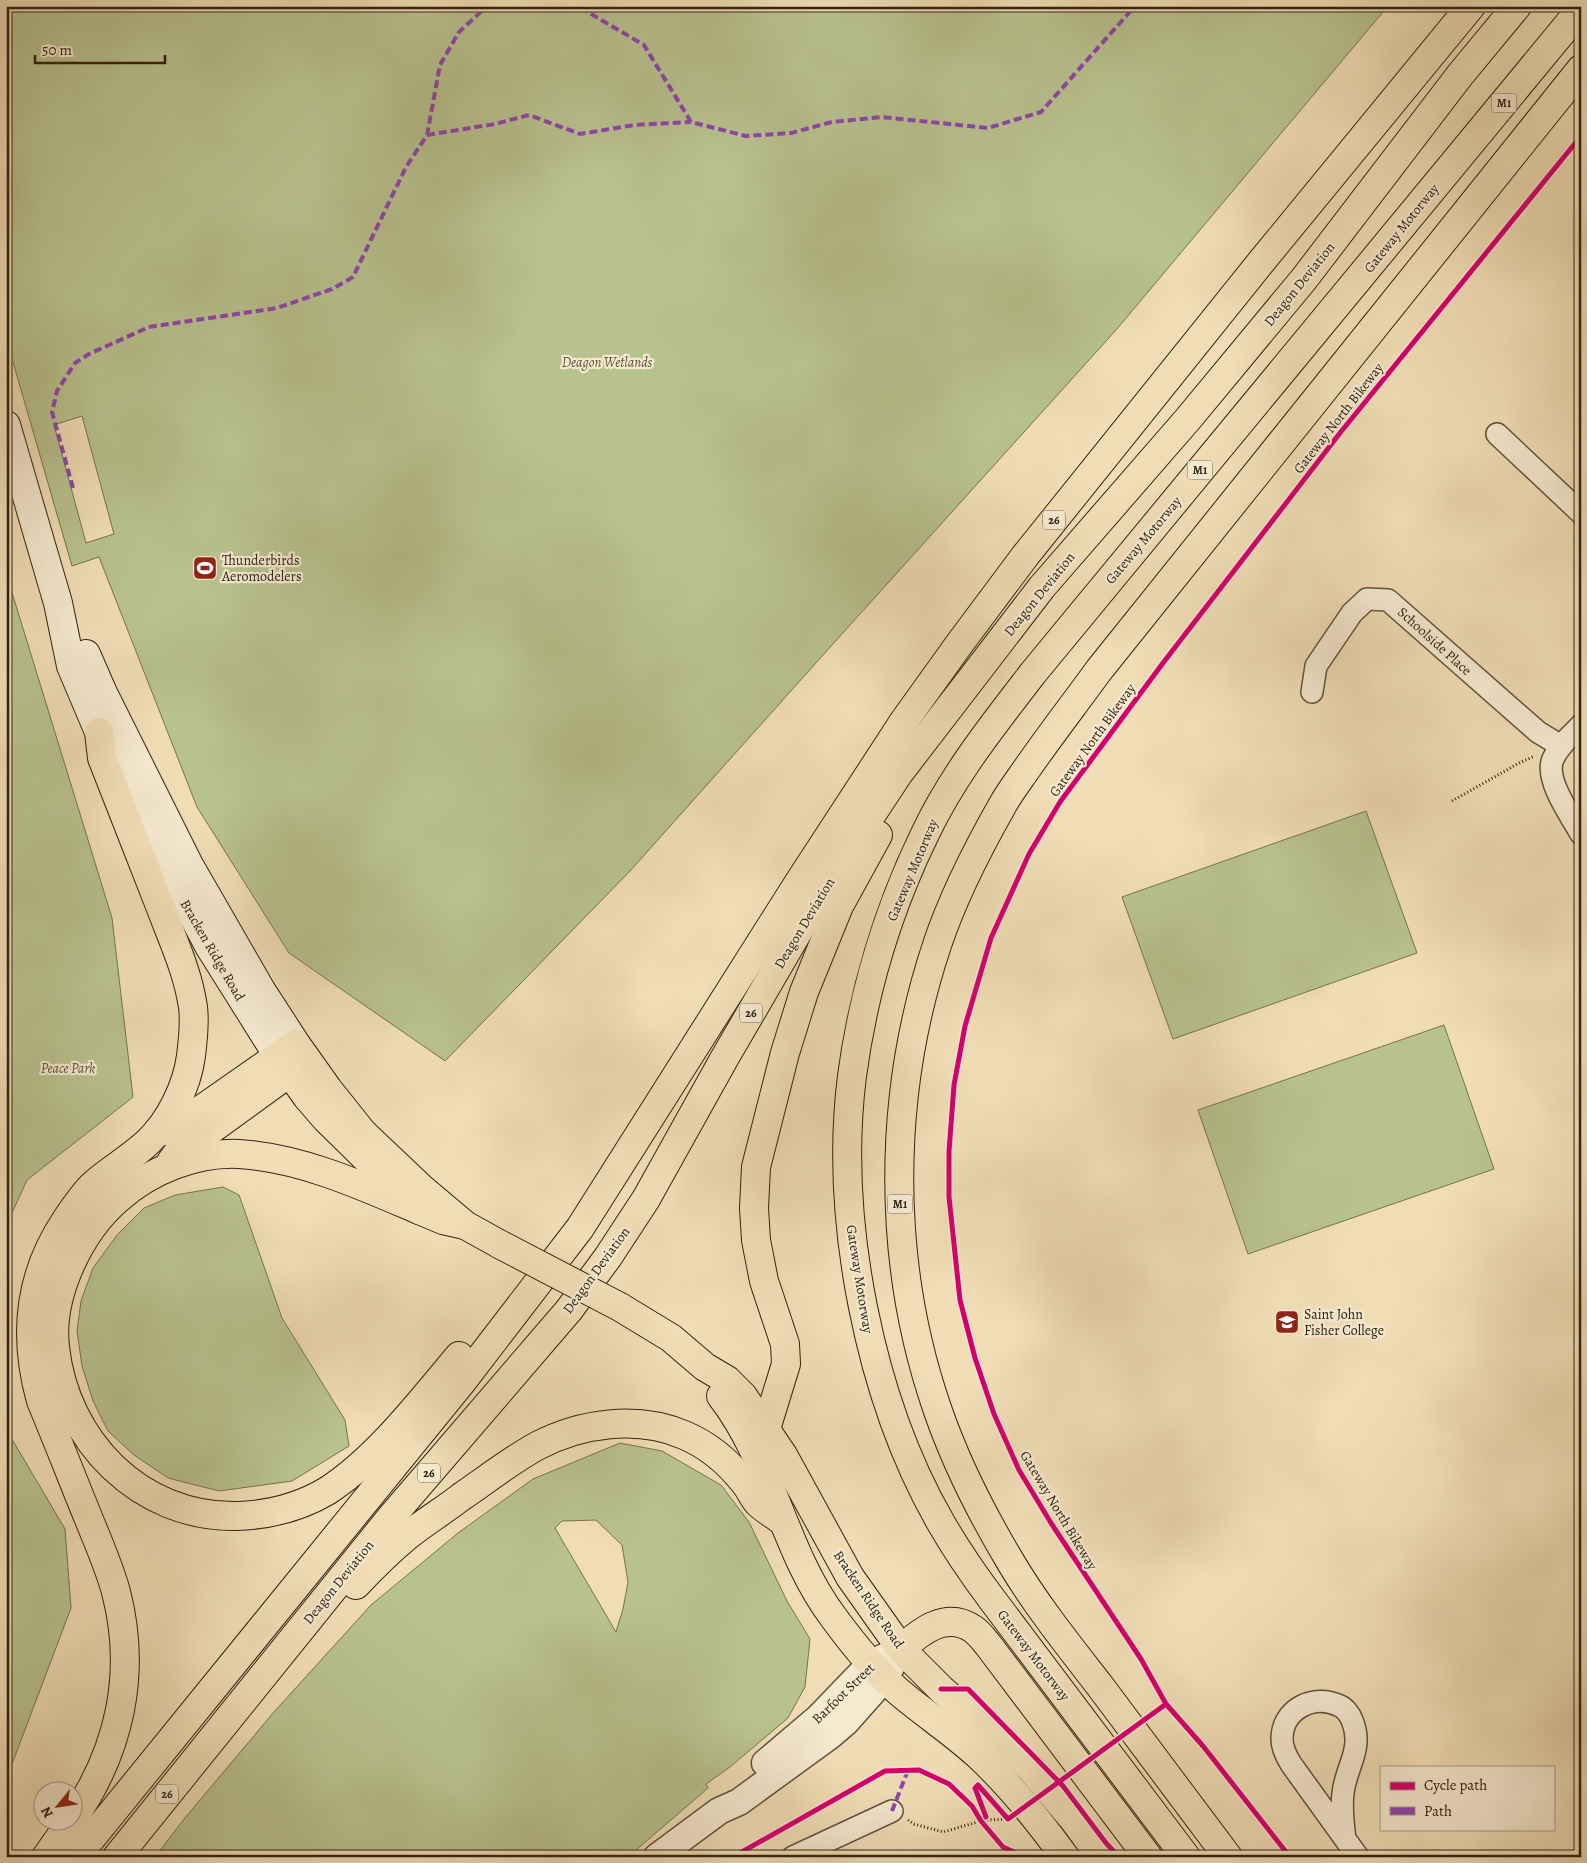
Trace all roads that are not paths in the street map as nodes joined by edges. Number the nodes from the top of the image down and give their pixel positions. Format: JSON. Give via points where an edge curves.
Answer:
{"nodes":[{"id":1,"x":1471,"y":6,"type":"edge"},
{"id":2,"x":1517,"y":6,"type":"edge"},
{"id":3,"x":1581,"y":9,"type":"edge"},
{"id":4,"x":1581,"y":69,"type":"edge"},
{"id":5,"x":6,"y":425,"type":"edge"},
{"id":6,"x":1497,"y":434,"type":"dead end"},
{"id":7,"x":1581,"y":514,"type":"edge"},
{"id":8,"x":58,"y":603,"type":"junction"},
{"id":9,"x":1312,"y":692,"type":"dead end"},
{"id":10,"x":1581,"y":725,"type":"edge"},
{"id":11,"x":98,"y":732,"type":"junction"},
{"id":12,"x":1561,"y":746,"type":"junction"},
{"id":13,"x":899,"y":773,"type":"junction"},
{"id":14,"x":1581,"y":834,"type":"edge"},
{"id":15,"x":292,"y":1058,"type":"junction"},
{"id":16,"x":157,"y":1132,"type":"junction"},
{"id":17,"x":168,"y":1167,"type":"junction"},
{"id":18,"x":419,"y":1210,"type":"junction"},
{"id":19,"x":465,"y":1225,"type":"junction"},
{"id":20,"x":516,"y":1312,"type":"junction"},
{"id":21,"x":705,"y":1367,"type":"junction"},
{"id":22,"x":766,"y":1429,"type":"junction"},
{"id":23,"x":782,"y":1521,"type":"junction"},
{"id":24,"x":292,"y":1639,"type":"junction"},
{"id":25,"x":901,"y":1649,"type":"junction"},
{"id":26,"x":878,"y":1670,"type":"junction"},
{"id":27,"x":82,"y":1804,"type":"edge"},
{"id":28,"x":892,"y":1811,"type":"road end"},
{"id":29,"x":65,"y":1830,"type":"edge"},
{"id":30,"x":1345,"y":1839,"type":"junction"},
{"id":31,"x":46,"y":1857,"type":"edge"},
{"id":32,"x":76,"y":1857,"type":"edge"},
{"id":33,"x":117,"y":1857,"type":"edge"},
{"id":34,"x":657,"y":1857,"type":"edge"},
{"id":35,"x":793,"y":1857,"type":"edge"},
{"id":36,"x":1065,"y":1857,"type":"edge"},
{"id":37,"x":1101,"y":1857,"type":"edge"},
{"id":38,"x":1148,"y":1857,"type":"edge"},
{"id":39,"x":1186,"y":1857,"type":"edge"},
{"id":40,"x":1228,"y":1857,"type":"edge"},
{"id":41,"x":1358,"y":1857,"type":"edge"}],
"edges":[{"from":1,"to":20,"type":"main road","name":"Deagon Deviation","number":"26","via":[[1254,270],[1025,556],[960,643],[830,834],[580,1228]]},
{"from":2,"to":13,"type":"main road","name":"Deagon Deviation","number":"26","via":[[1304,279],[1042,587]]},
{"from":3,"to":39,"type":"main road","name":"Gateway Motorway","number":"M1","via":[[1033,673],[977,747],[924,835],[891,916],[868,993],[852,1077],[848,1147],[851,1227],[864,1316],[882,1386],[904,1447],[940,1522],[961,1557]]},
{"from":4,"to":40,"type":"main road","number":"M1","via":[[1046,740],[1004,802],[968,870],[937,944],[918,1013],[907,1069],[900,1137],[899,1198],[906,1275],[919,1344],[938,1412],[972,1492],[1012,1564],[1054,1626]]},
{"from":5,"to":8,"type":"main road","name":"Bracken Ridge Road"},
{"from":6,"to":7,"type":"street"},
{"from":8,"to":11,"type":"main road","name":"Bracken Ridge Road","via":[[71,666]]},
{"from":8,"to":15,"type":"main road","name":"Bracken Ridge Road","via":[[194,873],[256,982]]},
{"from":9,"to":12,"type":"street","name":"Schoolside Place","via":[[1316,666],[1352,613],[1367,599],[1388,600],[1538,732]]},
{"from":10,"to":12,"type":"street"},
{"from":11,"to":15,"type":"main road","name":"Bracken Ridge Road","via":[[209,946]]},
{"from":11,"to":16,"type":"main road","via":[[102,758],[173,940],[193,1009],[188,1071],[174,1105]]},
{"from":12,"to":14,"type":"street","via":[[1552,760],[1551,773],[1555,788]]},
{"from":13,"to":22,"type":"main road","via":[[894,807],[839,906],[804,992],[756,1167],[756,1240],[764,1281],[785,1344],[786,1364]]},
{"from":13,"to":24,"type":"main road","name":"Deagon Deviation","number":"26","via":[[827,882],[646,1199],[608,1257],[569,1310],[392,1516]]},
{"from":15,"to":16,"type":"main road","via":[[172,1130]]},
{"from":15,"to":17,"type":"main road","via":[[176,1155]]},
{"from":15,"to":18,"type":"main road","name":"Bracken Ridge Road","via":[[307,1097],[338,1132],[412,1197]]},
{"from":15,"to":19,"type":"main road","name":"Bracken Ridge Road","via":[[328,1089],[363,1132],[421,1188]]},
{"from":16,"to":27,"type":"main road","via":[[93,1185],[72,1210],[54,1237],[41,1266],[32,1307],[30,1344],[34,1377],[107,1563],[116,1592],[124,1652],[121,1713],[97,1780]]},
{"from":17,"to":18,"type":"main road","via":[[213,1155],[269,1158],[327,1174]]},
{"from":17,"to":20,"type":"main road","via":[[130,1188],[104,1211],[88,1231],[72,1260],[62,1289],[54,1345],[67,1399],[94,1447],[132,1484],[178,1507],[205,1514],[256,1515],[290,1507],[326,1491],[371,1455],[486,1325]]},
{"from":18,"to":19,"type":"main road","name":"Bracken Ridge Road"},
{"from":19,"to":21,"type":"main road","name":"Bracken Ridge Road","bridge":true,"via":[[655,1327]]},
{"from":20,"to":32,"type":"main road","name":"Deagon Deviation","number":"26"},
{"from":21,"to":22,"type":"main road","name":"Bracken Ridge Road","via":[[727,1380],[743,1396]]},
{"from":21,"to":23,"type":"main road","name":"Bracken Ridge Road","via":[[715,1389],[749,1440]]},
{"from":22,"to":25,"type":"main road","name":"Bracken Ridge Road","via":[[807,1495],[850,1577]]},
{"from":23,"to":24,"type":"main road","via":[[758,1502],[735,1471],[715,1452],[683,1434],[623,1423],[595,1426],[537,1446],[506,1465],[407,1536],[379,1561],[326,1621]]},
{"from":23,"to":26,"type":"main road","name":"Bracken Ridge Road","via":[[815,1590],[832,1616]]},
{"from":24,"to":33,"type":"main road","name":"Deagon Deviation","number":"26"},
{"from":25,"to":26,"type":"street","name":"Barfoot Street"},
{"from":25,"to":37,"type":"main road","name":"Bracken Ridge Road","via":[[1030,1768]]},
{"from":25,"to":38,"type":"main road","via":[[919,1632],[948,1621],[960,1622],[974,1630]]},
{"from":26,"to":34,"type":"street","name":"Barfoot Street","via":[[730,1791],[719,1811]]},
{"from":26,"to":36,"type":"main road","name":"Bracken Ridge Road","via":[[898,1691],[979,1756],[1042,1826]]},
{"from":28,"to":35,"type":"street"},
{"from":29,"to":31,"type":"main road"},
{"from":30,"to":30,"type":"street","via":[[1284,1752],[1284,1726],[1291,1713],[1301,1705],[1326,1702],[1341,1706],[1351,1717],[1356,1730],[1357,1743],[1341,1810]]},
{"from":30,"to":41,"type":"street"}]}
